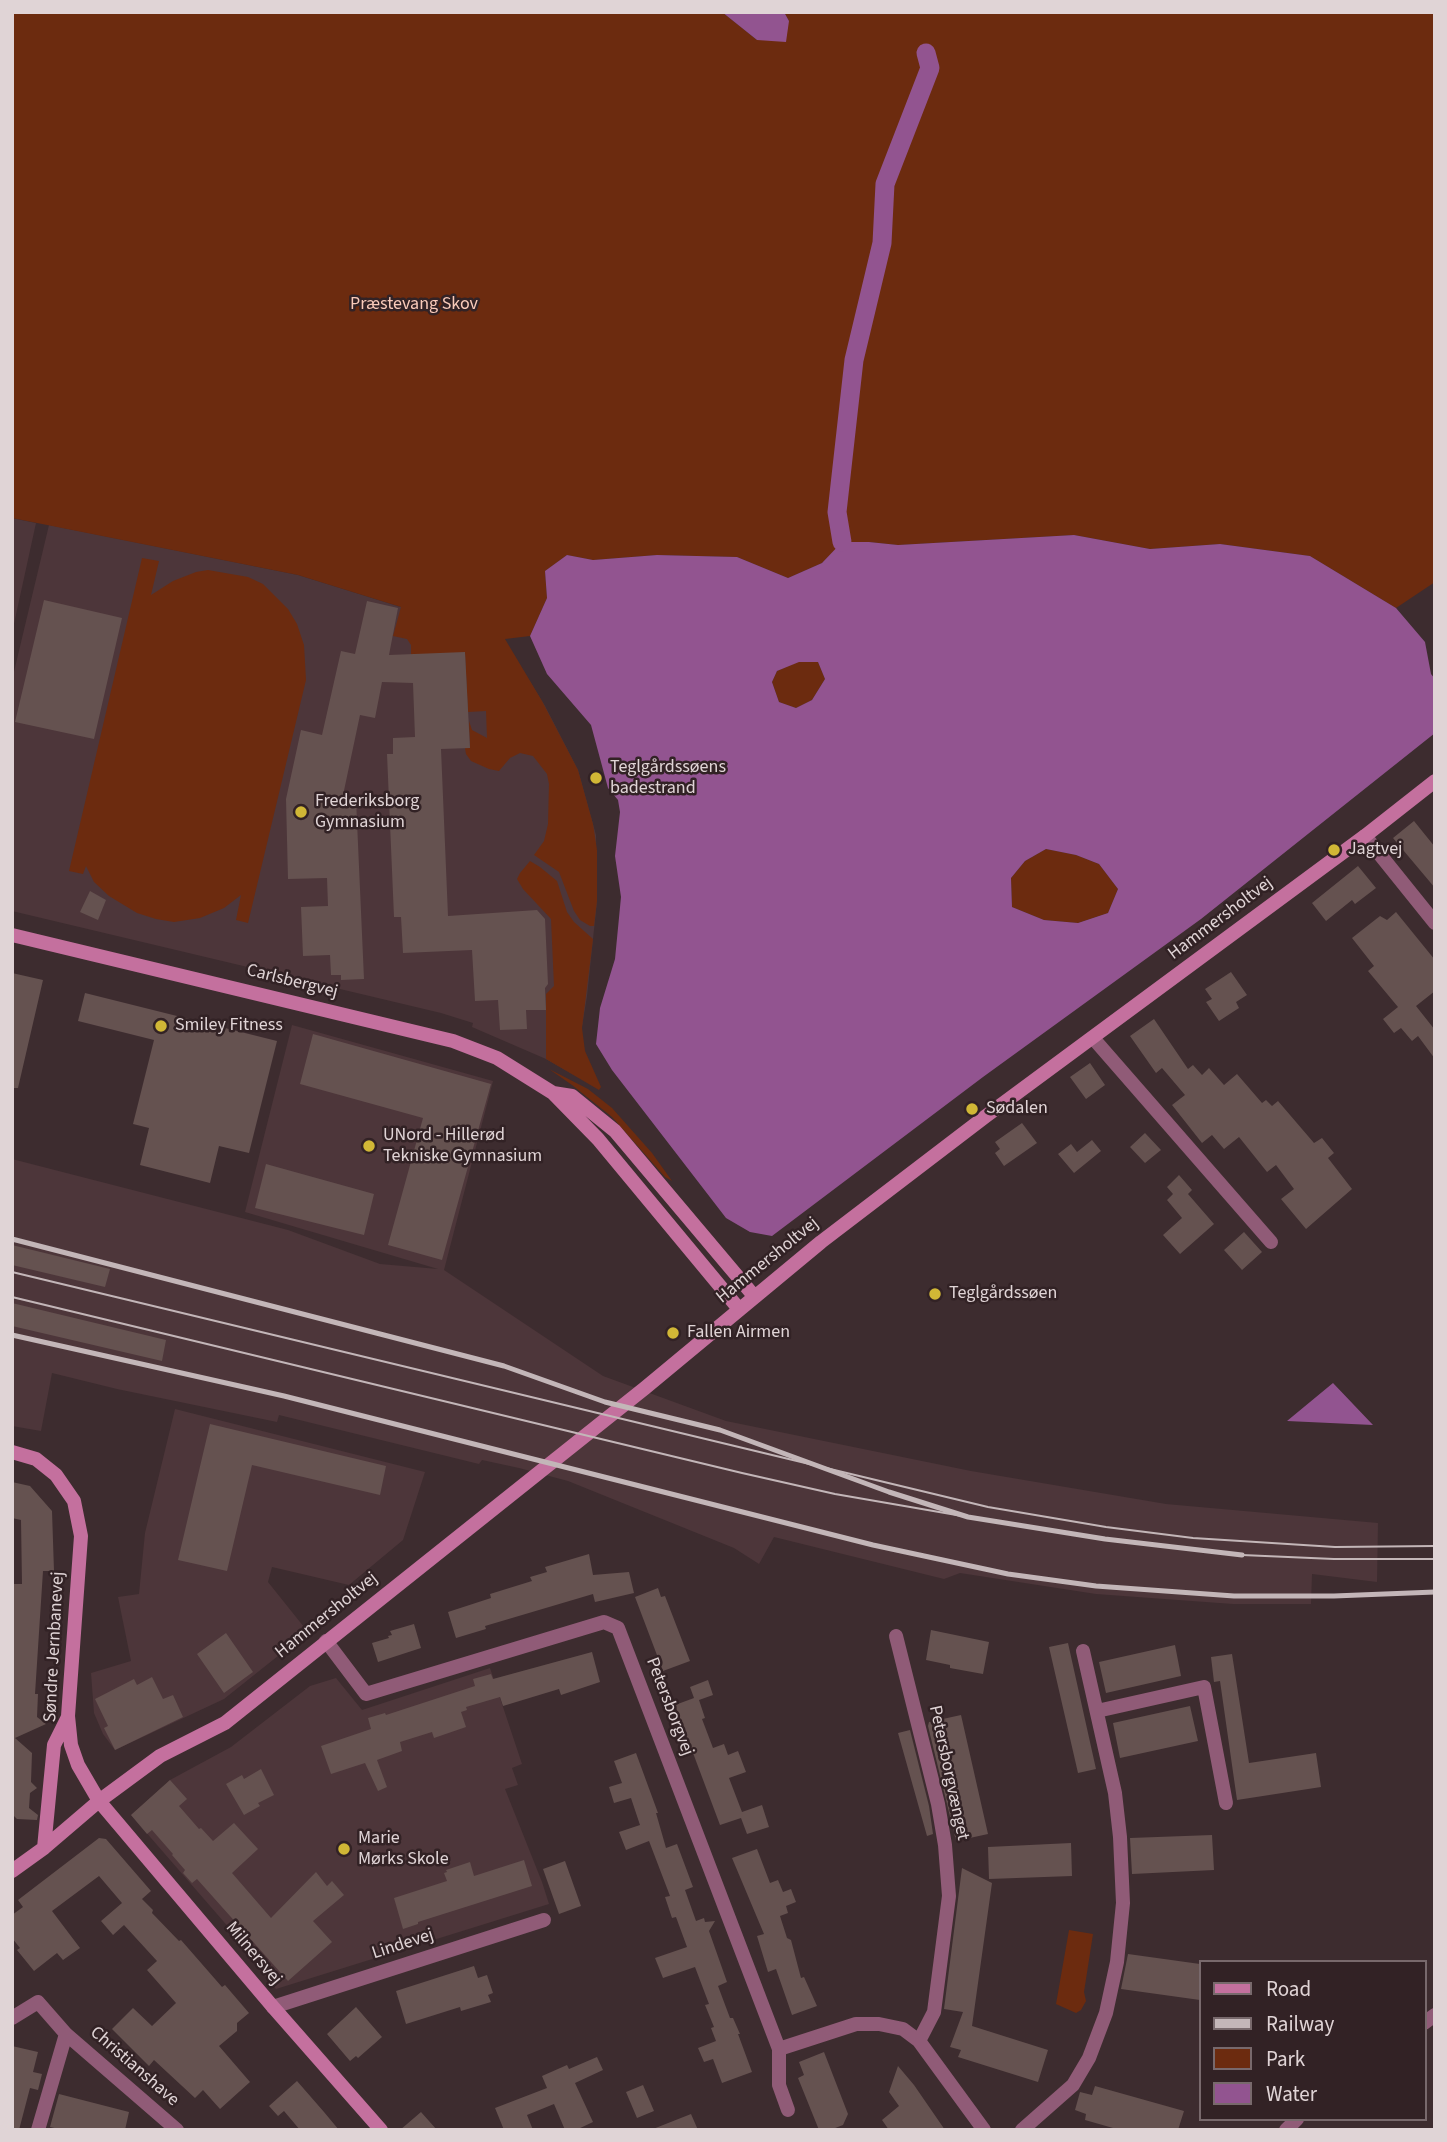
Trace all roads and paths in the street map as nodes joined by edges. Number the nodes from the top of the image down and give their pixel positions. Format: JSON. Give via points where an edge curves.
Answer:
{"nodes":[{"id":1,"x":1435,"y":782,"type":"edge"},
{"id":2,"x":1365,"y":836,"type":"junction"},
{"id":3,"x":1435,"y":923,"type":"edge"},
{"id":4,"x":12,"y":935,"type":"edge"},
{"id":5,"x":1093,"y":1038,"type":"junction"},
{"id":6,"x":553,"y":1093,"type":"junction"},
{"id":7,"x":1271,"y":1242,"type":"dead end"},
{"id":8,"x":754,"y":1296,"type":"junction"},
{"id":9,"x":739,"y":1308,"type":"junction"},
{"id":10,"x":12,"y":1452,"type":"edge"},
{"id":11,"x":896,"y":1636,"type":"dead end"},
{"id":12,"x":326,"y":1641,"type":"junction"},
{"id":13,"x":1083,"y":1651,"type":"dead end"},
{"id":14,"x":1097,"y":1711,"type":"junction"},
{"id":15,"x":68,"y":1716,"type":"junction"},
{"id":16,"x":99,"y":1801,"type":"junction"},
{"id":17,"x":1226,"y":1802,"type":"dead end"},
{"id":18,"x":44,"y":1848,"type":"junction"},
{"id":19,"x":12,"y":1871,"type":"edge"},
{"id":20,"x":544,"y":1920,"type":"dead end"},
{"id":21,"x":273,"y":2007,"type":"junction"},
{"id":22,"x":12,"y":2018,"type":"edge"},
{"id":23,"x":66,"y":2034,"type":"junction"},
{"id":24,"x":919,"y":2041,"type":"junction"},
{"id":25,"x":779,"y":2049,"type":"junction"},
{"id":26,"x":788,"y":2110,"type":"dead end"},
{"id":27,"x":38,"y":2130,"type":"edge"},
{"id":28,"x":177,"y":2130,"type":"edge"},
{"id":29,"x":381,"y":2130,"type":"edge"},
{"id":30,"x":984,"y":2130,"type":"edge"},
{"id":31,"x":1022,"y":2130,"type":"edge"}],
"edges":[{"from":1,"to":2,"type":"street","name":"Hammersholtvej"},
{"from":2,"to":3,"type":"street"},
{"from":2,"to":5,"type":"street","name":"Hammersholtvej"},
{"from":4,"to":6,"type":"street","name":"Carlsbergvej","via":[[453,1041],[497,1058]]},
{"from":5,"to":7,"type":"street"},
{"from":5,"to":8,"type":"street","name":"Hammersholtvej"},
{"from":6,"to":8,"type":"street","name":"Carlsbergvej","via":[[572,1096],[615,1131]]},
{"from":6,"to":9,"type":"street","name":"Carlsbergvej","via":[[598,1139]]},
{"from":8,"to":9,"type":"street","name":"Hammersholtvej"},
{"from":9,"to":12,"type":"street","name":"Hammersholtvej"},
{"from":10,"to":15,"type":"street","name":"Søndre Jernbanevej","via":[[36,1459],[57,1475],[74,1501],[82,1536]]},
{"from":11,"to":24,"type":"street","name":"Petersborgvænget","via":[[939,1804],[948,1896],[934,2012]]},
{"from":12,"to":16,"type":"street","name":"Hammersholtvej","via":[[225,1723],[160,1756]]},
{"from":12,"to":25,"type":"street","name":"Petersborgvej","via":[[366,1694],[604,1622],[618,1628]]},
{"from":13,"to":14,"type":"street"},
{"from":14,"to":17,"type":"street","via":[[1204,1687]]},
{"from":14,"to":31,"type":"street","via":[[1121,1837],[1123,1903],[1116,1962],[1106,2013],[1089,2057],[1073,2085]]},
{"from":15,"to":16,"type":"street","name":"Søndre Jernbanevej","via":[[78,1765]]},
{"from":15,"to":18,"type":"street","via":[[54,1745]]},
{"from":16,"to":18,"type":"street"},
{"from":16,"to":21,"type":"street","name":"Milnersvej"},
{"from":18,"to":19,"type":"street"},
{"from":20,"to":21,"type":"street","name":"Lindevej"},
{"from":21,"to":29,"type":"street","name":"Milnersvej"},
{"from":22,"to":23,"type":"street","name":"Christianshave","via":[[38,2002]]},
{"from":23,"to":27,"type":"street","name":"Christianshave"},
{"from":23,"to":28,"type":"street","name":"Christianshave"},
{"from":24,"to":25,"type":"street","via":[[892,2025],[868,2023]]},
{"from":24,"to":30,"type":"street"},
{"from":25,"to":26,"type":"street","name":"Petersborgvej","via":[[779,2085]]}]}
